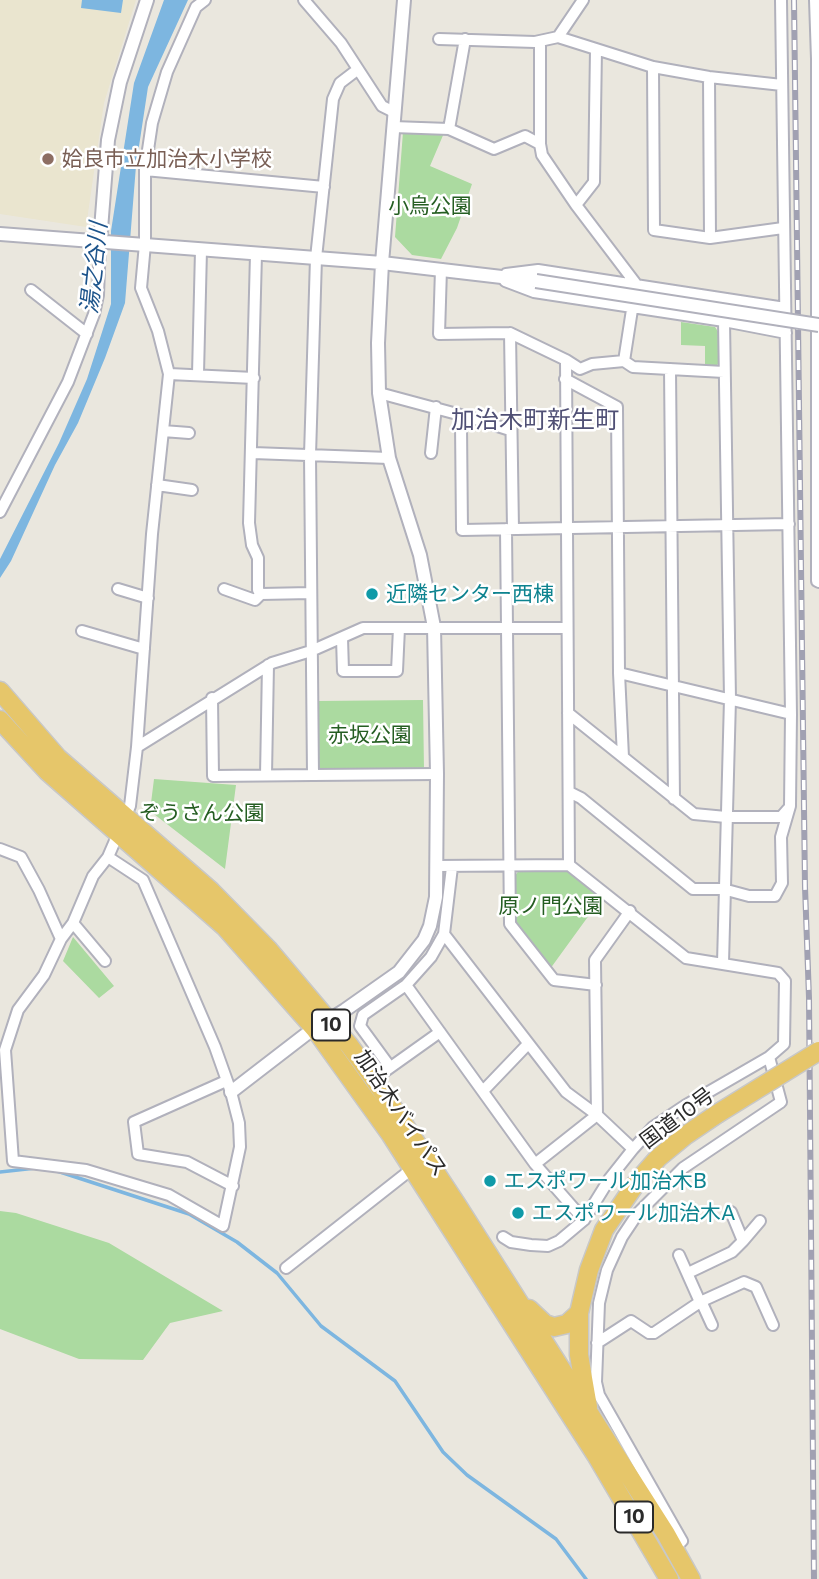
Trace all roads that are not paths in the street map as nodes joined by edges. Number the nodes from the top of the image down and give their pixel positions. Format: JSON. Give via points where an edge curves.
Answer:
{"nodes":[{"id":1,"x":147,"y":0,"type":"edge"},
{"id":2,"x":205,"y":0,"type":"edge"},
{"id":3,"x":304,"y":0,"type":"edge"},
{"id":4,"x":404,"y":0,"type":"edge"},
{"id":5,"x":583,"y":0,"type":"edge"},
{"id":6,"x":781,"y":0,"type":"edge"},
{"id":7,"x":815,"y":0,"type":"edge"},
{"id":8,"x":558,"y":37,"type":"junction"},
{"id":9,"x":439,"y":39,"type":"dead end"},
{"id":10,"x":466,"y":39,"type":"junction"},
{"id":11,"x":540,"y":42,"type":"junction"},
{"id":12,"x":596,"y":49,"type":"junction"},
{"id":13,"x":818,"y":59,"type":"edge"},
{"id":14,"x":653,"y":67,"type":"junction"},
{"id":15,"x":357,"y":70,"type":"junction"},
{"id":16,"x":709,"y":77,"type":"junction"},
{"id":17,"x":782,"y":85,"type":"junction"},
{"id":18,"x":394,"y":112,"type":"junction"},
{"id":19,"x":393,"y":127,"type":"junction"},
{"id":20,"x":449,"y":129,"type":"junction"},
{"id":21,"x":540,"y":144,"type":"junction"},
{"id":22,"x":145,"y":170,"type":"junction"},
{"id":23,"x":324,"y":187,"type":"junction"},
{"id":24,"x":576,"y":205,"type":"junction"},
{"id":25,"x":783,"y":228,"type":"junction"},
{"id":26,"x":0,"y":234,"type":"edge"},
{"id":27,"x":709,"y":238,"type":"junction"},
{"id":28,"x":102,"y":242,"type":"junction"},
{"id":29,"x":141,"y":244,"type":"junction"},
{"id":30,"x":201,"y":250,"type":"junction"},
{"id":31,"x":256,"y":254,"type":"junction"},
{"id":32,"x":316,"y":258,"type":"junction"},
{"id":33,"x":382,"y":263,"type":"junction"},
{"id":34,"x":441,"y":269,"type":"junction"},
{"id":35,"x":493,"y":276,"type":"junction"},
{"id":36,"x":636,"y":284,"type":"junction"},
{"id":37,"x":31,"y":290,"type":"dead end"},
{"id":38,"x":725,"y":299,"type":"junction"},
{"id":39,"x":633,"y":308,"type":"junction"},
{"id":40,"x":786,"y":308,"type":"junction"},
{"id":41,"x":818,"y":312,"type":"edge"},
{"id":42,"x":723,"y":321,"type":"junction"},
{"id":43,"x":509,"y":333,"type":"junction"},
{"id":44,"x":786,"y":333,"type":"junction"},
{"id":45,"x":86,"y":334,"type":"junction"},
{"id":46,"x":818,"y":334,"type":"edge"},
{"id":47,"x":566,"y":360,"type":"junction"},
{"id":48,"x":624,"y":361,"type":"junction"},
{"id":49,"x":670,"y":369,"type":"junction"},
{"id":50,"x":724,"y":372,"type":"junction"},
{"id":51,"x":169,"y":374,"type":"junction"},
{"id":52,"x":198,"y":374,"type":"junction"},
{"id":53,"x":254,"y":378,"type":"junction"},
{"id":54,"x":565,"y":379,"type":"junction"},
{"id":55,"x":379,"y":393,"type":"junction"},
{"id":56,"x":436,"y":407,"type":"junction"},
{"id":57,"x":472,"y":418,"type":"junction"},
{"id":58,"x":510,"y":430,"type":"junction"},
{"id":59,"x":163,"y":431,"type":"junction"},
{"id":60,"x":188,"y":433,"type":"dead end"},
{"id":61,"x":253,"y":453,"type":"junction"},
{"id":62,"x":431,"y":453,"type":"dead end"},
{"id":63,"x":310,"y":455,"type":"junction"},
{"id":64,"x":388,"y":458,"type":"junction"},
{"id":65,"x":158,"y":485,"type":"junction"},
{"id":66,"x":191,"y":490,"type":"dead end"},
{"id":67,"x":0,"y":512,"type":"edge"},
{"id":68,"x":789,"y":524,"type":"junction"},
{"id":69,"x":727,"y":526,"type":"junction"},
{"id":70,"x":672,"y":527,"type":"junction"},
{"id":71,"x":566,"y":528,"type":"junction"},
{"id":72,"x":618,"y":528,"type":"junction"},
{"id":73,"x":510,"y":529,"type":"junction"},
{"id":74,"x":819,"y":582,"type":"edge"},
{"id":75,"x":118,"y":589,"type":"dead end"},
{"id":76,"x":224,"y":589,"type":"dead end"},
{"id":77,"x":310,"y":593,"type":"junction"},
{"id":78,"x":261,"y":594,"type":"junction"},
{"id":79,"x":148,"y":598,"type":"junction"},
{"id":80,"x":434,"y":627,"type":"junction"},
{"id":81,"x":398,"y":628,"type":"junction"},
{"id":82,"x":567,"y":628,"type":"junction"},
{"id":83,"x":507,"y":629,"type":"junction"},
{"id":84,"x":82,"y":631,"type":"dead end"},
{"id":85,"x":342,"y":638,"type":"junction"},
{"id":86,"x":144,"y":649,"type":"junction"},
{"id":87,"x":311,"y":651,"type":"junction"},
{"id":88,"x":268,"y":665,"type":"junction"},
{"id":89,"x":619,"y":673,"type":"junction"},
{"id":90,"x":673,"y":686,"type":"junction"},
{"id":91,"x":0,"y":691,"type":"edge"},
{"id":92,"x":212,"y":698,"type":"junction"},
{"id":93,"x":730,"y":699,"type":"junction"},
{"id":94,"x":568,"y":713,"type":"junction"},
{"id":95,"x":791,"y":713,"type":"junction"},
{"id":96,"x":0,"y":720,"type":"edge"},
{"id":97,"x":136,"y":747,"type":"junction"},
{"id":98,"x":623,"y":757,"type":"junction"},
{"id":99,"x":437,"y":774,"type":"junction"},
{"id":100,"x":266,"y":775,"type":"junction"},
{"id":101,"x":313,"y":775,"type":"junction"},
{"id":102,"x":569,"y":792,"type":"junction"},
{"id":103,"x":674,"y":799,"type":"junction"},
{"id":104,"x":790,"y":806,"type":"junction"},
{"id":105,"x":726,"y":817,"type":"junction"},
{"id":106,"x":122,"y":825,"type":"junction"},
{"id":107,"x":0,"y":849,"type":"edge"},
{"id":108,"x":108,"y":857,"type":"junction"},
{"id":109,"x":509,"y":865,"type":"junction"},
{"id":110,"x":569,"y":865,"type":"junction"},
{"id":111,"x":436,"y":866,"type":"junction"},
{"id":112,"x":452,"y":867,"type":"junction"},
{"id":113,"x":723,"y":889,"type":"junction"},
{"id":114,"x":630,"y":911,"type":"junction"},
{"id":115,"x":73,"y":923,"type":"junction"},
{"id":116,"x":444,"y":934,"type":"junction"},
{"id":117,"x":61,"y":939,"type":"junction"},
{"id":118,"x":105,"y":961,"type":"dead end"},
{"id":119,"x":723,"y":963,"type":"junction"},
{"id":120,"x":406,"y":985,"type":"junction"},
{"id":121,"x":596,"y":985,"type":"junction"},
{"id":122,"x":321,"y":1025,"type":"junction"},
{"id":123,"x":440,"y":1032,"type":"junction"},
{"id":124,"x":528,"y":1044,"type":"junction"},
{"id":125,"x":2,"y":1050,"type":"edge"},
{"id":126,"x":819,"y":1051,"type":"edge"},
{"id":127,"x":769,"y":1056,"type":"junction"},
{"id":128,"x":390,"y":1067,"type":"junction"},
{"id":129,"x":374,"y":1079,"type":"junction"},
{"id":130,"x":229,"y":1086,"type":"junction"},
{"id":131,"x":483,"y":1091,"type":"junction"},
{"id":132,"x":597,"y":1115,"type":"junction"},
{"id":133,"x":633,"y":1149,"type":"junction"},
{"id":134,"x":13,"y":1161,"type":"junction"},
{"id":135,"x":0,"y":1163,"type":"edge"},
{"id":136,"x":535,"y":1164,"type":"junction"},
{"id":137,"x":413,"y":1168,"type":"junction"},
{"id":138,"x":233,"y":1186,"type":"junction"},
{"id":139,"x":731,"y":1212,"type":"dead end"},
{"id":140,"x":584,"y":1220,"type":"junction"},
{"id":141,"x":760,"y":1221,"type":"dead end"},
{"id":142,"x":503,"y":1237,"type":"dead end"},
{"id":143,"x":743,"y":1241,"type":"junction"},
{"id":144,"x":678,"y":1255,"type":"dead end"},
{"id":145,"x":286,"y":1268,"type":"dead end"},
{"id":146,"x":688,"y":1273,"type":"junction"},
{"id":147,"x":510,"y":1289,"type":"junction"},
{"id":148,"x":700,"y":1302,"type":"junction"},
{"id":149,"x":579,"y":1314,"type":"junction"},
{"id":150,"x":712,"y":1325,"type":"dead end"},
{"id":151,"x":773,"y":1325,"type":"dead end"},
{"id":152,"x":597,"y":1343,"type":"junction"},
{"id":153,"x":590,"y":1418,"type":"junction"},
{"id":154,"x":596,"y":1455,"type":"junction"},
{"id":155,"x":670,"y":1541,"type":"junction"},
{"id":156,"x":650,"y":1545,"type":"junction"},
{"id":157,"x":669,"y":1579,"type":"edge"},
{"id":158,"x":691,"y":1579,"type":"edge"}],
"edges":[{"from":1,"to":28,"type":"street","via":[[110,128]]},
{"from":2,"to":22,"type":"street","via":[[196,7],[167,72]]},
{"from":3,"to":15,"type":"street","via":[[341,43]]},
{"from":4,"to":18,"type":"street"},
{"from":5,"to":8,"type":"street"},
{"from":6,"to":17,"type":"street"},
{"from":7,"to":13,"type":"street"},
{"from":8,"to":11,"type":"street"},
{"from":8,"to":12,"type":"street"},
{"from":9,"to":10,"type":"street"},
{"from":10,"to":11,"type":"street"},
{"from":10,"to":20,"type":"street"},
{"from":11,"to":21,"type":"street"},
{"from":12,"to":14,"type":"street"},
{"from":12,"to":24,"type":"street","via":[[594,182]]},
{"from":13,"to":41,"type":"street"},
{"from":14,"to":16,"type":"street"},
{"from":14,"to":27,"type":"street","via":[[654,230]]},
{"from":15,"to":18,"type":"street","via":[[382,106]]},
{"from":15,"to":23,"type":"street","via":[[340,83],[332,99]]},
{"from":16,"to":17,"type":"street"},
{"from":16,"to":27,"type":"street"},
{"from":17,"to":25,"type":"street"},
{"from":18,"to":19,"type":"street"},
{"from":19,"to":20,"type":"street"},
{"from":19,"to":33,"type":"street"},
{"from":20,"to":21,"type":"street","via":[[494,149],[525,136]]},
{"from":21,"to":24,"type":"street","via":[[542,155]]},
{"from":22,"to":23,"type":"street"},
{"from":22,"to":29,"type":"street"},
{"from":23,"to":32,"type":"street"},
{"from":24,"to":36,"type":"street"},
{"from":25,"to":27,"type":"street"},
{"from":25,"to":40,"type":"street"},
{"from":26,"to":28,"type":"street"},
{"from":28,"to":29,"type":"street"},
{"from":28,"to":45,"type":"street","via":[[98,295]]},
{"from":29,"to":30,"type":"street"},
{"from":29,"to":51,"type":"street","via":[[141,288]]},
{"from":30,"to":31,"type":"street"},
{"from":30,"to":52,"type":"street"},
{"from":31,"to":32,"type":"street"},
{"from":31,"to":53,"type":"street"},
{"from":32,"to":33,"type":"street"},
{"from":32,"to":63,"type":"street"},
{"from":33,"to":34,"type":"street"},
{"from":33,"to":55,"type":"street"},
{"from":34,"to":35,"type":"street"},
{"from":34,"to":43,"type":"street","via":[[439,334]]},
{"from":35,"to":36,"type":"street","via":[[538,270]]},
{"from":35,"to":39,"type":"street","via":[[534,292]]},
{"from":35,"to":46,"type":"street","bridge":true},
{"from":36,"to":38,"type":"street"},
{"from":36,"to":39,"type":"street"},
{"from":37,"to":45,"type":"street"},
{"from":38,"to":40,"type":"street"},
{"from":38,"to":42,"type":"street"},
{"from":39,"to":42,"type":"street"},
{"from":39,"to":48,"type":"street"},
{"from":40,"to":44,"type":"street"},
{"from":41,"to":46,"type":"street"},
{"from":42,"to":44,"type":"street"},
{"from":42,"to":50,"type":"street"},
{"from":43,"to":47,"type":"street"},
{"from":43,"to":58,"type":"street"},
{"from":44,"to":68,"type":"street"},
{"from":45,"to":67,"type":"street","via":[[68,382]]},
{"from":46,"to":74,"type":"street"},
{"from":47,"to":48,"type":"street","via":[[580,369]]},
{"from":47,"to":54,"type":"street"},
{"from":48,"to":49,"type":"street","via":[[633,367]]},
{"from":49,"to":50,"type":"street"},
{"from":49,"to":70,"type":"street"},
{"from":50,"to":69,"type":"street"},
{"from":51,"to":52,"type":"street"},
{"from":51,"to":59,"type":"street"},
{"from":52,"to":53,"type":"street"},
{"from":53,"to":61,"type":"street"},
{"from":54,"to":71,"type":"street"},
{"from":54,"to":72,"type":"street","via":[[617,407]]},
{"from":55,"to":56,"type":"street"},
{"from":55,"to":64,"type":"street"},
{"from":56,"to":57,"type":"street"},
{"from":56,"to":62,"type":"street"},
{"from":57,"to":58,"type":"street"},
{"from":57,"to":73,"type":"street","via":[[461,425],[462,530]]},
{"from":58,"to":73,"type":"street"},
{"from":59,"to":60,"type":"street"},
{"from":59,"to":65,"type":"street"},
{"from":61,"to":63,"type":"street"},
{"from":61,"to":78,"type":"street","via":[[249,523]]},
{"from":63,"to":64,"type":"street"},
{"from":63,"to":77,"type":"street"},
{"from":64,"to":80,"type":"street","via":[[420,555]]},
{"from":65,"to":66,"type":"street"},
{"from":65,"to":79,"type":"street"},
{"from":68,"to":69,"type":"street"},
{"from":68,"to":95,"type":"street"},
{"from":69,"to":70,"type":"street"},
{"from":69,"to":93,"type":"street"},
{"from":70,"to":72,"type":"street"},
{"from":70,"to":90,"type":"street"},
{"from":71,"to":72,"type":"street"},
{"from":71,"to":73,"type":"street"},
{"from":71,"to":82,"type":"street"},
{"from":72,"to":89,"type":"street"},
{"from":73,"to":83,"type":"street"},
{"from":75,"to":79,"type":"street"},
{"from":76,"to":78,"type":"street","via":[[255,600]]},
{"from":77,"to":78,"type":"street"},
{"from":77,"to":87,"type":"street"},
{"from":79,"to":86,"type":"street"},
{"from":80,"to":81,"type":"street"},
{"from":80,"to":83,"type":"street"},
{"from":80,"to":99,"type":"street"},
{"from":81,"to":85,"type":"street","via":[[363,628]]},
{"from":81,"to":85,"type":"street","via":[[397,671],[343,671]]},
{"from":82,"to":83,"type":"street"},
{"from":82,"to":94,"type":"street"},
{"from":83,"to":109,"type":"street"},
{"from":84,"to":86,"type":"street"},
{"from":85,"to":87,"type":"street"},
{"from":86,"to":97,"type":"street"},
{"from":87,"to":88,"type":"street"},
{"from":87,"to":101,"type":"street"},
{"from":88,"to":92,"type":"street"},
{"from":88,"to":100,"type":"street"},
{"from":89,"to":90,"type":"street"},
{"from":89,"to":98,"type":"street"},
{"from":90,"to":93,"type":"street"},
{"from":90,"to":103,"type":"street"},
{"from":91,"to":106,"type":"highway","name":"加治木バイパス","number":"10"},
{"from":92,"to":97,"type":"street"},
{"from":92,"to":100,"type":"street","via":[[213,776]]},
{"from":93,"to":95,"type":"street"},
{"from":93,"to":105,"type":"street"},
{"from":94,"to":98,"type":"street"},
{"from":94,"to":102,"type":"street"},
{"from":95,"to":104,"type":"street"},
{"from":96,"to":106,"type":"highway","name":"加治木バイパス","number":"10","via":[[47,771]]},
{"from":97,"to":106,"type":"street","via":[[130,806]]},
{"from":98,"to":103,"type":"street"},
{"from":99,"to":101,"type":"street"},
{"from":99,"to":111,"type":"street"},
{"from":100,"to":101,"type":"street"},
{"from":102,"to":110,"type":"street"},
{"from":102,"to":113,"type":"street","via":[[693,889]]},
{"from":103,"to":105,"type":"street","via":[[694,814]]},
{"from":104,"to":105,"type":"street","via":[[781,817]]},
{"from":104,"to":113,"type":"street","via":[[781,837],[782,883],[775,896]]},
{"from":105,"to":113,"type":"street"},
{"from":106,"to":108,"type":"street"},
{"from":106,"to":122,"type":"highway","name":"加治木バイパス","number":"10"},
{"from":107,"to":117,"type":"street","via":[[21,858]]},
{"from":108,"to":115,"type":"street","via":[[93,876]]},
{"from":108,"to":130,"type":"street","via":[[143,880]]},
{"from":109,"to":110,"type":"street"},
{"from":109,"to":112,"type":"street"},
{"from":109,"to":121,"type":"street","via":[[510,925],[554,980]]},
{"from":110,"to":114,"type":"street"},
{"from":111,"to":112,"type":"street"},
{"from":111,"to":122,"type":"street","via":[[430,926],[415,954],[399,972]]},
{"from":112,"to":116,"type":"street"},
{"from":113,"to":119,"type":"street"},
{"from":114,"to":119,"type":"street","via":[[686,958]]},
{"from":114,"to":121,"type":"street","via":[[595,960]]},
{"from":115,"to":117,"type":"street"},
{"from":115,"to":118,"type":"street"},
{"from":116,"to":120,"type":"street"},
{"from":116,"to":124,"type":"street"},
{"from":117,"to":125,"type":"street","via":[[44,975],[18,1010]]},
{"from":119,"to":127,"type":"street","via":[[778,973],[785,981],[785,1044]]},
{"from":120,"to":123,"type":"street"},
{"from":120,"to":128,"type":"street","via":[[363,1015],[360,1026]]},
{"from":121,"to":132,"type":"street"},
{"from":122,"to":129,"type":"highway","name":"加治木バイパス","number":"10"},
{"from":122,"to":130,"type":"street"},
{"from":122,"to":137,"type":"highway","name":"加治木バイパス","number":"10"},
{"from":123,"to":128,"type":"street"},
{"from":123,"to":131,"type":"street"},
{"from":124,"to":131,"type":"street"},
{"from":124,"to":132,"type":"street","via":[[566,1092]]},
{"from":125,"to":134,"type":"street"},
{"from":126,"to":149,"type":"highway","name":"国道10号","number":"10","bridge":true,"via":[[717,1114],[658,1158],[604,1230]]},
{"from":127,"to":133,"type":"street","via":[[653,1127]]},
{"from":127,"to":152,"type":"street","via":[[781,1102],[683,1168],[638,1213],[607,1270]]},
{"from":128,"to":129,"type":"street"},
{"from":129,"to":147,"type":"highway","name":"加治木バイパス","number":"10"},
{"from":130,"to":138,"type":"street","via":[[240,1147]]},
{"from":130,"to":138,"type":"street","via":[[134,1122],[138,1154],[187,1161]]},
{"from":131,"to":136,"type":"street"},
{"from":132,"to":133,"type":"street"},
{"from":132,"to":136,"type":"street"},
{"from":133,"to":140,"type":"street"},
{"from":134,"to":135,"type":"street"},
{"from":134,"to":138,"type":"street","via":[[86,1170],[169,1195],[223,1226]]},
{"from":136,"to":140,"type":"street"},
{"from":137,"to":145,"type":"street"},
{"from":137,"to":154,"type":"highway","name":"加治木バイパス","number":"10"},
{"from":139,"to":143,"type":"street"},
{"from":140,"to":142,"type":"street","via":[[548,1245],[511,1242]]},
{"from":141,"to":143,"type":"street"},
{"from":143,"to":146,"type":"street","via":[[732,1252]]},
{"from":144,"to":146,"type":"street"},
{"from":146,"to":148,"type":"street"},
{"from":147,"to":149,"type":"highway","number":"10","via":[[549,1326],[561,1327]]},
{"from":147,"to":153,"type":"highway","name":"加治木バイパス","number":"10"},
{"from":148,"to":150,"type":"street"},
{"from":148,"to":151,"type":"street","via":[[744,1282],[756,1287]]},
{"from":148,"to":152,"type":"street","via":[[654,1333],[631,1321]]},
{"from":149,"to":153,"type":"highway","name":"国道10号","number":"10","via":[[580,1366]]},
{"from":152,"to":155,"type":"street","via":[[599,1395],[682,1541]]},
{"from":153,"to":154,"type":"highway","name":"国道10号","number":"10"},
{"from":153,"to":155,"type":"highway","name":"国道10号","number":"10"},
{"from":154,"to":156,"type":"highway","name":"国道10号","number":"10"},
{"from":155,"to":156,"type":"street"},
{"from":155,"to":158,"type":"highway","name":"国道10号","number":"10"},
{"from":156,"to":157,"type":"highway","name":"国道10号","number":"10"}]}
